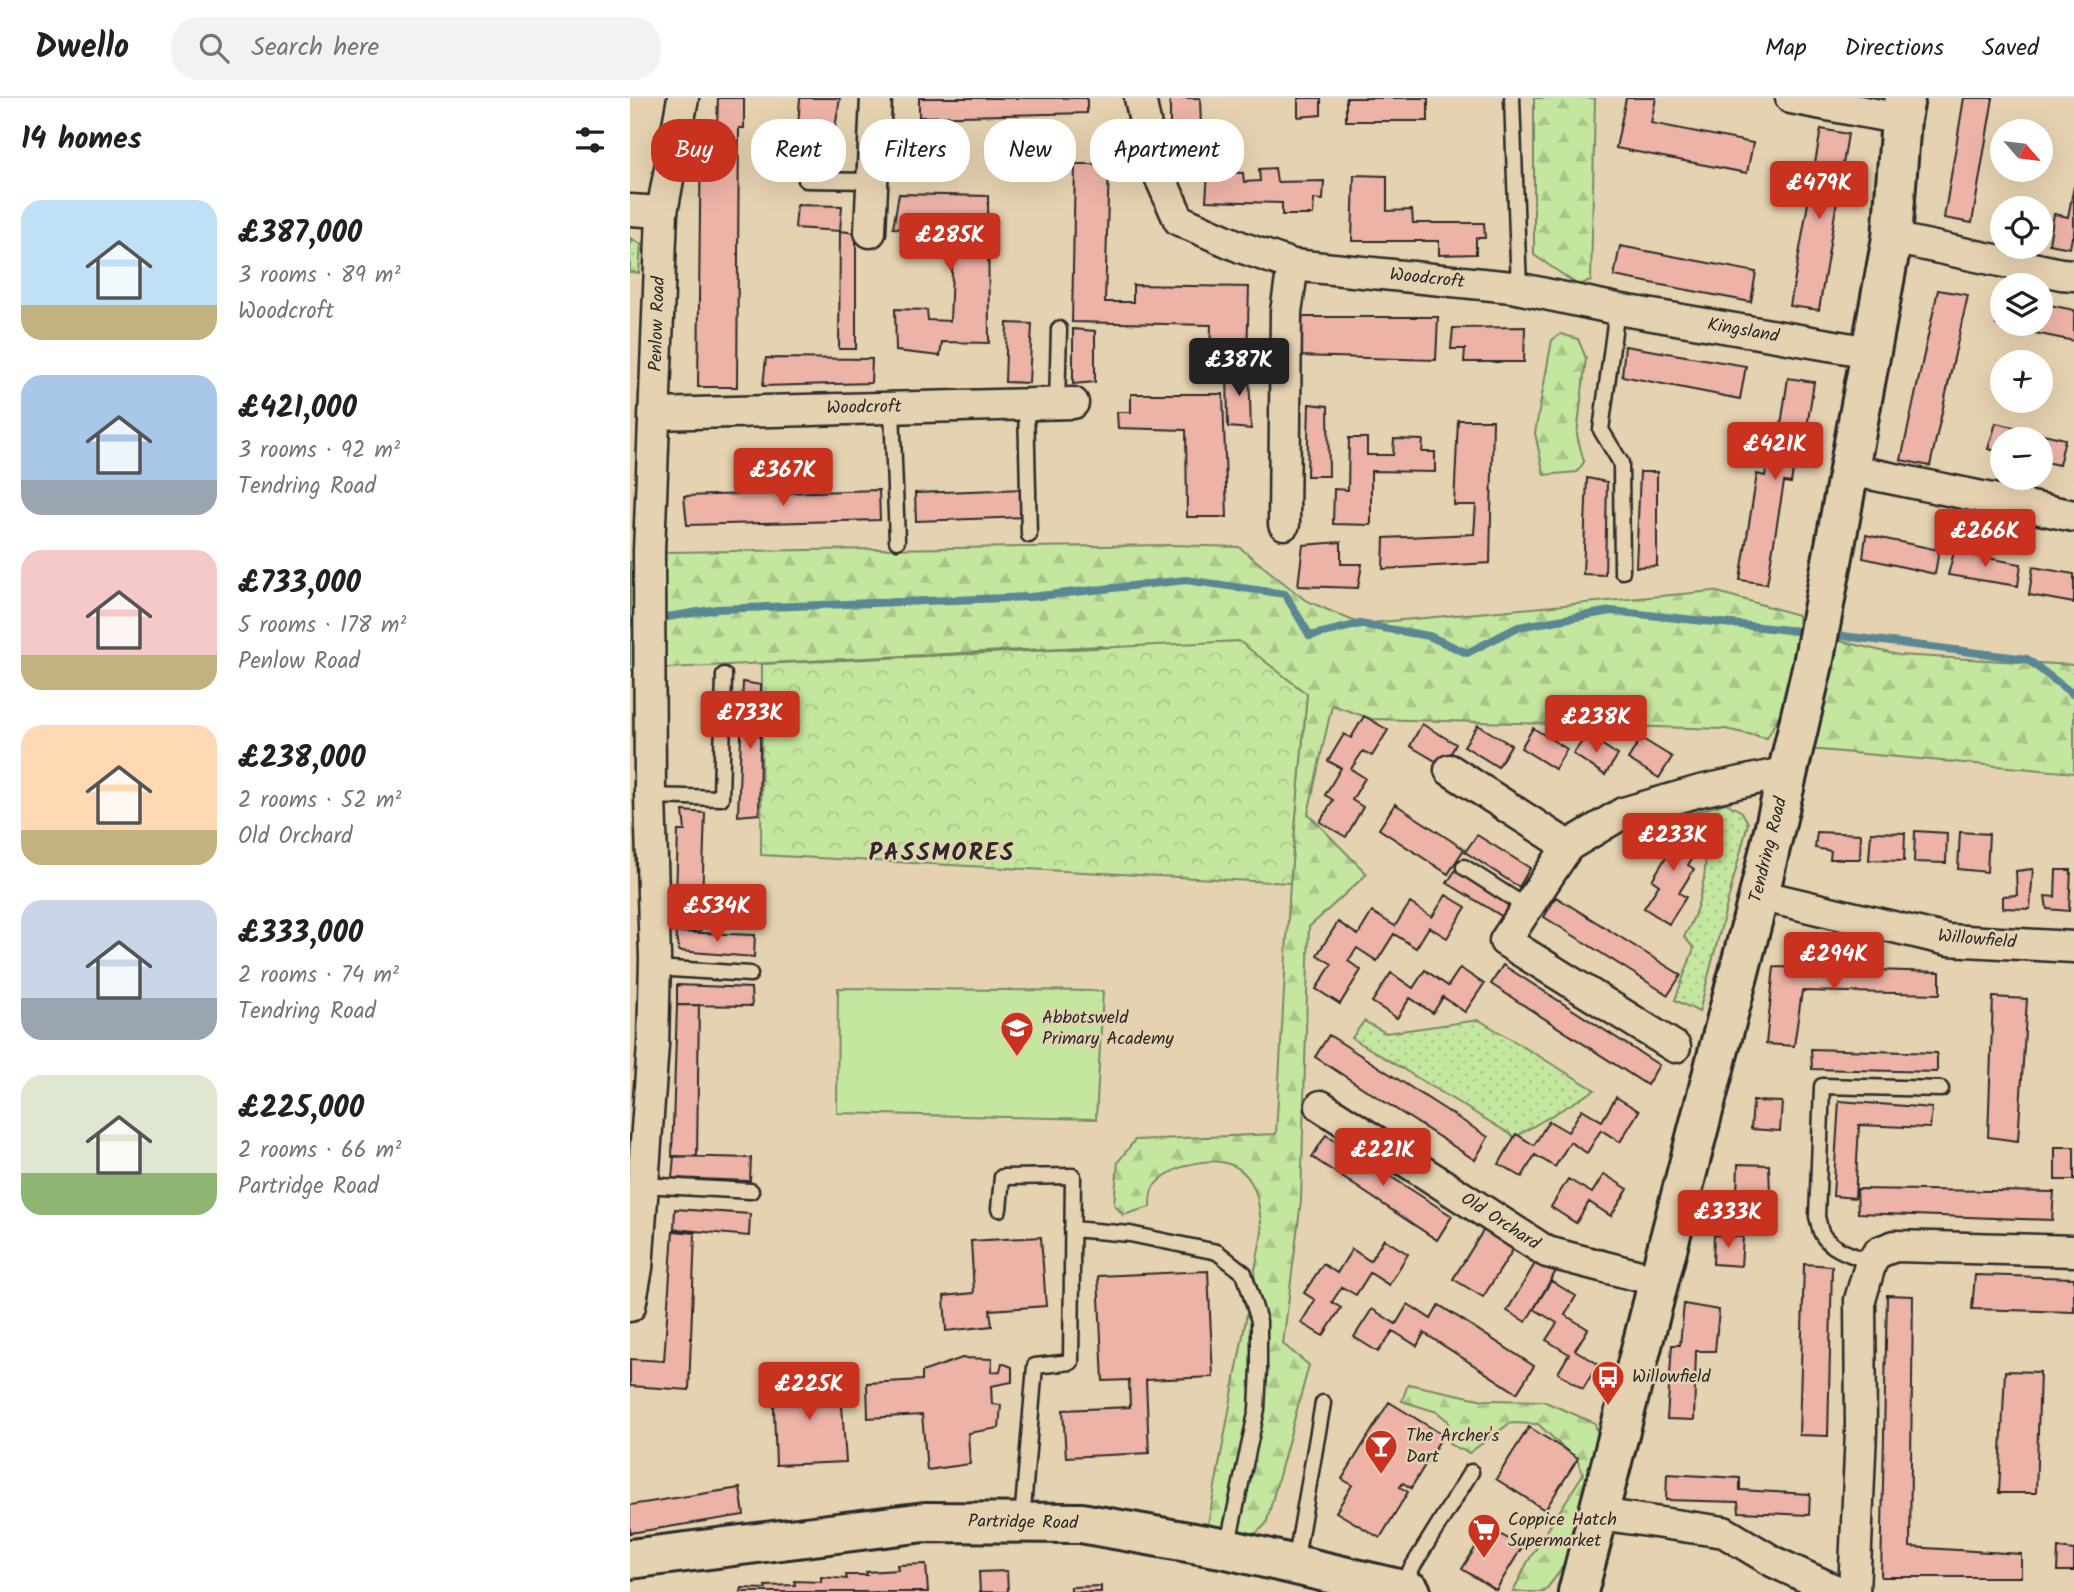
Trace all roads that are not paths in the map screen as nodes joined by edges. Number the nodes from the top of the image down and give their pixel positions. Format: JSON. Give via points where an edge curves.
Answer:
{"nodes":[{"id":1,"x":683,"y":98,"type":"edge"},
{"id":2,"x":876,"y":98,"type":"edge"},
{"id":3,"x":1140,"y":98,"type":"edge"},
{"id":4,"x":1512,"y":98,"type":"edge"},
{"id":5,"x":1791,"y":98,"type":"edge"},
{"id":6,"x":1903,"y":108,"type":"edge"},
{"id":7,"x":875,"y":119,"type":"edge"},
{"id":8,"x":872,"y":182,"type":"edge"},
{"id":9,"x":630,"y":210,"type":"edge"},
{"id":10,"x":662,"y":212,"type":"junction"},
{"id":11,"x":870,"y":232,"type":"dead end"},
{"id":12,"x":1892,"y":238,"type":"junction"},
{"id":13,"x":1293,"y":265,"type":"junction"},
{"id":14,"x":2074,"y":275,"type":"edge"},
{"id":15,"x":1519,"y":289,"type":"junction"},
{"id":16,"x":1617,"y":309,"type":"junction"},
{"id":17,"x":1059,"y":329,"type":"dead end"},
{"id":18,"x":1870,"y":352,"type":"junction"},
{"id":19,"x":1065,"y":404,"type":"joint"},
{"id":20,"x":1026,"y":405,"type":"junction"},
{"id":21,"x":892,"y":408,"type":"junction"},
{"id":22,"x":654,"y":414,"type":"junction"},
{"id":23,"x":1850,"y":470,"type":"junction"},
{"id":24,"x":2074,"y":516,"type":"edge"},
{"id":25,"x":1284,"y":524,"type":"dead end"},
{"id":26,"x":1029,"y":535,"type":"dead end"},
{"id":27,"x":897,"y":541,"type":"dead end"},
{"id":28,"x":639,"y":547,"type":"edge"},
{"id":29,"x":1622,"y":571,"type":"dead end"},
{"id":30,"x":724,"y":675,"type":"dead end"},
{"id":31,"x":1450,"y":770,"type":"dead end"},
{"id":32,"x":1788,"y":772,"type":"junction"},
{"id":33,"x":644,"y":804,"type":"edge"},
{"id":34,"x":1568,"y":846,"type":"junction"},
{"id":35,"x":1464,"y":867,"type":"dead end"},
{"id":36,"x":1759,"y":895,"type":"junction"},
{"id":37,"x":1528,"y":908,"type":"junction"},
{"id":38,"x":2074,"y":947,"type":"edge"},
{"id":39,"x":655,"y":968,"type":"junction"},
{"id":40,"x":750,"y":974,"type":"dead end"},
{"id":41,"x":642,"y":1044,"type":"edge"},
{"id":42,"x":1675,"y":1047,"type":"dead end"},
{"id":43,"x":1941,"y":1089,"type":"dead end"},
{"id":44,"x":1321,"y":1106,"type":"dead end"},
{"id":45,"x":643,"y":1185,"type":"junction"},
{"id":46,"x":751,"y":1191,"type":"dead end"},
{"id":47,"x":999,"y":1209,"type":"dead end"},
{"id":48,"x":1072,"y":1229,"type":"junction"},
{"id":49,"x":2074,"y":1251,"type":"edge"},
{"id":50,"x":1871,"y":1262,"type":"junction"},
{"id":51,"x":1659,"y":1281,"type":"junction"},
{"id":52,"x":630,"y":1306,"type":"edge"},
{"id":53,"x":1323,"y":1403,"type":"dead end"},
{"id":54,"x":1471,"y":1472,"type":"dead end"},
{"id":55,"x":1599,"y":1514,"type":"junction"},
{"id":56,"x":1021,"y":1523,"type":"junction"},
{"id":57,"x":1227,"y":1549,"type":"junction"},
{"id":58,"x":630,"y":1559,"type":"edge"},
{"id":59,"x":1774,"y":1562,"type":"junction"},
{"id":60,"x":1295,"y":1565,"type":"junction"},
{"id":61,"x":1397,"y":1590,"type":"edge"},
{"id":62,"x":1578,"y":1592,"type":"edge"},
{"id":63,"x":1781,"y":1592,"type":"edge"},
{"id":64,"x":1839,"y":1592,"type":"edge"},
{"id":65,"x":1854,"y":1592,"type":"edge"}],
"edges":[{"from":1,"to":10,"type":"street","name":"Penlow Road"},
{"from":2,"to":7,"type":"street"},
{"from":3,"to":13,"type":"street","name":"Woodcroft","via":[[1153,160],[1179,220]]},
{"from":4,"to":15,"type":"lane"},
{"from":5,"to":6,"type":"street"},
{"from":6,"to":12,"type":"street","name":"Tendring Road"},
{"from":8,"to":11,"type":"street"},
{"from":9,"to":10,"type":"street"},
{"from":10,"to":22,"type":"street","name":"Penlow Road"},
{"from":12,"to":14,"type":"street"},
{"from":12,"to":18,"type":"street","name":"Tendring Road"},
{"from":13,"to":15,"type":"street","name":"Woodcroft"},
{"from":13,"to":25,"type":"street","via":[[1286,312]]},
{"from":15,"to":16,"type":"street","name":"Woodcroft"},
{"from":16,"to":18,"type":"street","name":"Kingsland"},
{"from":16,"to":29,"type":"lane","via":[[1601,430],[1621,463]]},
{"from":17,"to":19,"type":"lane"},
{"from":18,"to":23,"type":"street","name":"Tendring Road"},
{"from":19,"to":20,"type":"street","name":"Woodcroft"},
{"from":20,"to":21,"type":"street","name":"Woodcroft"},
{"from":20,"to":26,"type":"lane"},
{"from":21,"to":22,"type":"street","name":"Woodcroft"},
{"from":21,"to":27,"type":"lane"},
{"from":22,"to":28,"type":"street","name":"Penlow Road"},
{"from":23,"to":24,"type":"street"},
{"from":23,"to":32,"type":"street","name":"Tendring Road"},
{"from":28,"to":33,"type":"street","name":"Penlow Road"},
{"from":30,"to":33,"type":"lane","via":[[721,799]]},
{"from":31,"to":34,"type":"street"},
{"from":32,"to":34,"type":"street","via":[[1623,813]]},
{"from":32,"to":36,"type":"street","name":"Tendring Road"},
{"from":33,"to":39,"type":"street","name":"Penlow Road"},
{"from":34,"to":37,"type":"street"},
{"from":35,"to":37,"type":"lane"},
{"from":36,"to":38,"type":"street","name":"Willowfield","via":[[1948,940]]},
{"from":36,"to":51,"type":"street","name":"Tendring Road"},
{"from":37,"to":42,"type":"street","via":[[1505,941]]},
{"from":39,"to":40,"type":"lane"},
{"from":39,"to":41,"type":"street","name":"Penlow Road"},
{"from":41,"to":45,"type":"street","name":"Penlow Road"},
{"from":43,"to":50,"type":"lane","via":[[1822,1086],[1817,1217],[1832,1244]]},
{"from":44,"to":51,"type":"street","name":"Old Orchard","via":[[1547,1252]]},
{"from":45,"to":46,"type":"lane"},
{"from":45,"to":52,"type":"street","name":"Penlow Road"},
{"from":47,"to":48,"type":"lane","via":[[1002,1177],[1073,1176]]},
{"from":48,"to":56,"type":"lane","via":[[1071,1362],[1035,1366]]},
{"from":48,"to":57,"type":"lane","via":[[1130,1234],[1217,1252],[1244,1273],[1259,1321],[1257,1409]]},
{"from":49,"to":50,"type":"street","via":[[1895,1246]]},
{"from":50,"to":65,"type":"street","via":[[1860,1300],[1861,1431]]},
{"from":51,"to":55,"type":"street","name":"Tendring Road"},
{"from":53,"to":60,"type":"lane"},
{"from":54,"to":61,"type":"lane"},
{"from":55,"to":59,"type":"street","via":[[1724,1532]]},
{"from":55,"to":62,"type":"street","name":"Tendring Road"},
{"from":56,"to":57,"type":"street","name":"Partridge Road","via":[[1081,1523]]},
{"from":56,"to":58,"type":"street","name":"Partridge Road","via":[[925,1522]]},
{"from":57,"to":60,"type":"street","name":"Partridge Road"},
{"from":59,"to":63,"type":"street"},
{"from":59,"to":64,"type":"street"},
{"from":60,"to":61,"type":"street","name":"Partridge Road"}]}
